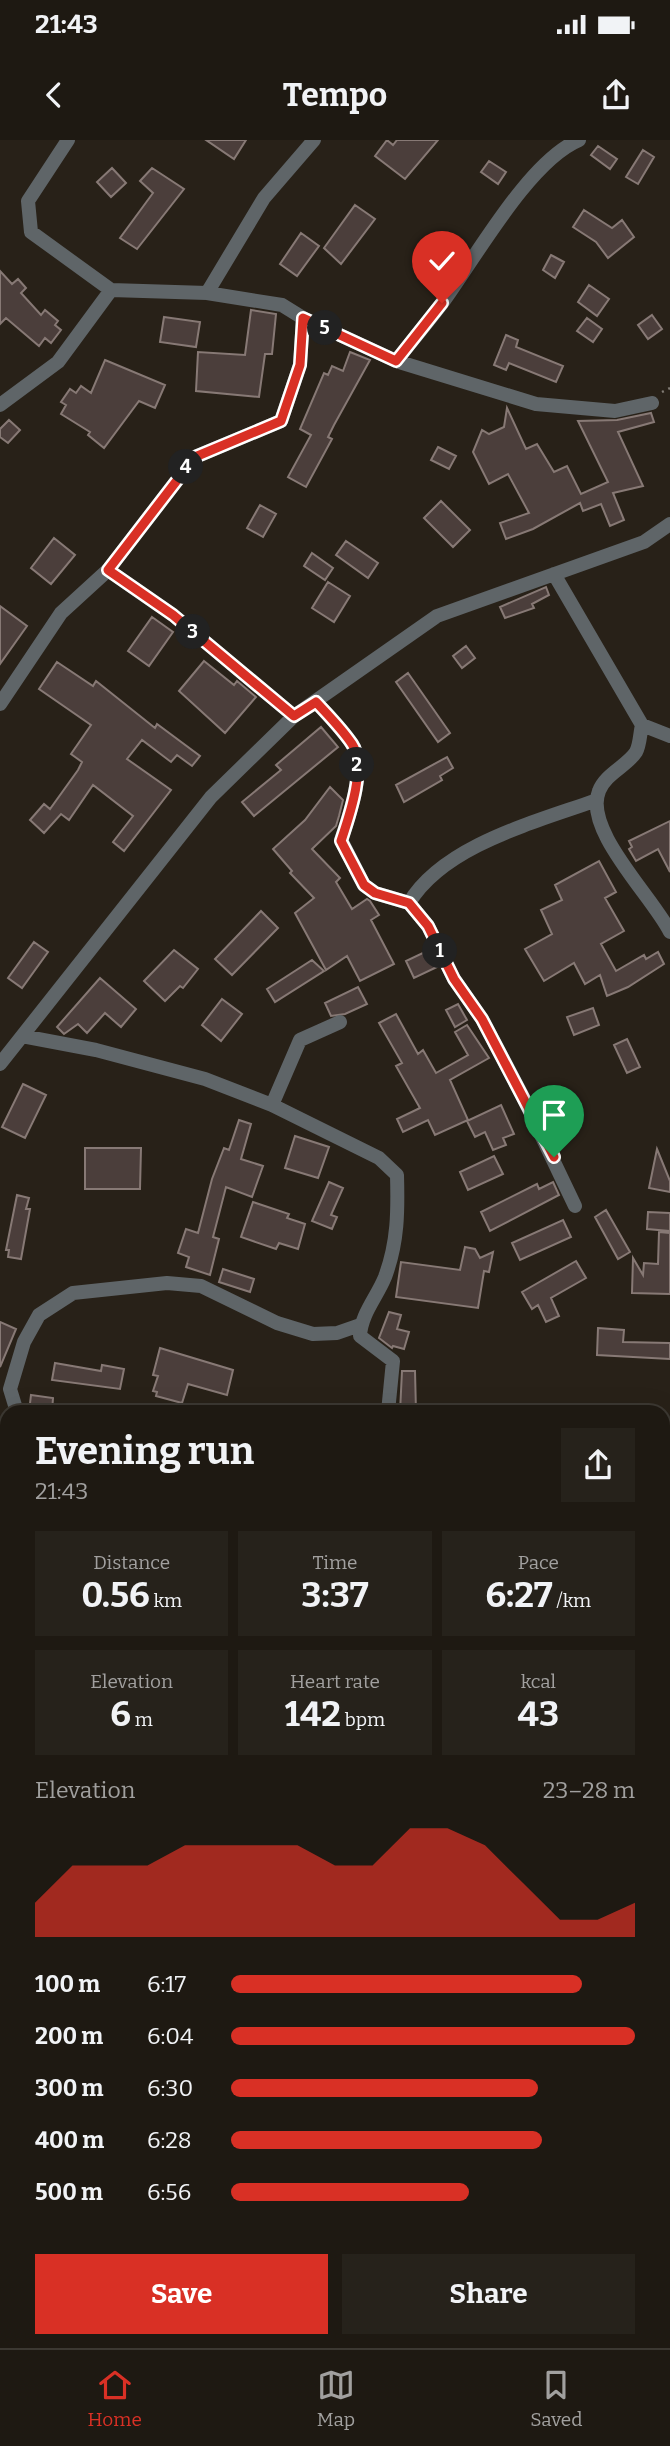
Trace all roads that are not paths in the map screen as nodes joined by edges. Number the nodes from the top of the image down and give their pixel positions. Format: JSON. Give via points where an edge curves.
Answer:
{"nodes":[{"id":1,"x":68,"y":140,"type":"edge"},
{"id":2,"x":314,"y":140,"type":"edge"},
{"id":3,"x":579,"y":140,"type":"edge"},
{"id":4,"x":111,"y":290,"type":"junction"},
{"id":5,"x":207,"y":293,"type":"junction"},
{"id":6,"x":303,"y":318,"type":"junction"},
{"id":7,"x":396,"y":361,"type":"junction"},
{"id":8,"x":652,"y":402,"type":"dead end"},
{"id":9,"x":0,"y":405,"type":"edge"},
{"id":10,"x":670,"y":524,"type":"edge"},
{"id":11,"x":108,"y":570,"type":"junction"},
{"id":12,"x":554,"y":574,"type":"junction"},
{"id":13,"x":316,"y":702,"type":"junction"},
{"id":14,"x":0,"y":704,"type":"edge"},
{"id":15,"x":294,"y":716,"type":"junction"},
{"id":16,"x":642,"y":725,"type":"junction"},
{"id":17,"x":670,"y":736,"type":"edge"},
{"id":18,"x":597,"y":800,"type":"junction"},
{"id":19,"x":409,"y":903,"type":"junction"},
{"id":20,"x":670,"y":932,"type":"edge"},
{"id":21,"x":340,"y":1022,"type":"dead end"},
{"id":22,"x":22,"y":1037,"type":"junction"},
{"id":23,"x":0,"y":1065,"type":"edge"},
{"id":24,"x":272,"y":1105,"type":"junction"},
{"id":25,"x":575,"y":1206,"type":"dead end"},
{"id":26,"x":360,"y":1325,"type":"junction"},
{"id":27,"x":15,"y":1405,"type":"edge"},
{"id":28,"x":389,"y":1405,"type":"edge"}],
"edges":[{"from":1,"to":4,"type":"street","via":[[28,201],[31,232]]},
{"from":2,"to":5,"type":"street","via":[[264,198]]},
{"from":3,"to":7,"type":"street","via":[[562,147],[514,200]]},
{"from":4,"to":5,"type":"street"},
{"from":4,"to":9,"type":"street","via":[[58,362]]},
{"from":5,"to":6,"type":"street","via":[[282,305]]},
{"from":6,"to":7,"type":"street"},
{"from":6,"to":11,"type":"street","via":[[300,365],[281,421],[195,457]]},
{"from":7,"to":8,"type":"street","via":[[536,404],[615,411]]},
{"from":10,"to":12,"type":"street","via":[[644,542]]},
{"from":11,"to":14,"type":"street","via":[[61,613]]},
{"from":11,"to":15,"type":"street","via":[[173,615]]},
{"from":12,"to":13,"type":"street","via":[[437,616]]},
{"from":12,"to":16,"type":"street"},
{"from":13,"to":15,"type":"street"},
{"from":13,"to":19,"type":"street","via":[[354,746],[353,804],[341,841],[364,885]]},
{"from":15,"to":22,"type":"street","via":[[211,797]]},
{"from":16,"to":17,"type":"street"},
{"from":16,"to":18,"type":"street","via":[[636,751],[599,789]]},
{"from":18,"to":19,"type":"street","via":[[509,831],[450,861],[421,884]]},
{"from":18,"to":20,"type":"street","via":[[595,811],[623,865]]},
{"from":19,"to":25,"type":"street","via":[[428,926],[454,979],[482,1019]]},
{"from":21,"to":24,"type":"street","via":[[300,1040]]},
{"from":22,"to":23,"type":"street"},
{"from":22,"to":24,"type":"street","via":[[96,1050],[205,1079]]},
{"from":24,"to":26,"type":"street","via":[[379,1158],[397,1175],[399,1231],[385,1278]]},
{"from":26,"to":27,"type":"street","via":[[337,1334],[313,1334],[277,1323],[201,1286],[167,1283],[73,1293],[39,1315],[24,1342],[10,1389]]},
{"from":26,"to":28,"type":"street","via":[[360,1336],[393,1361]]}]}
